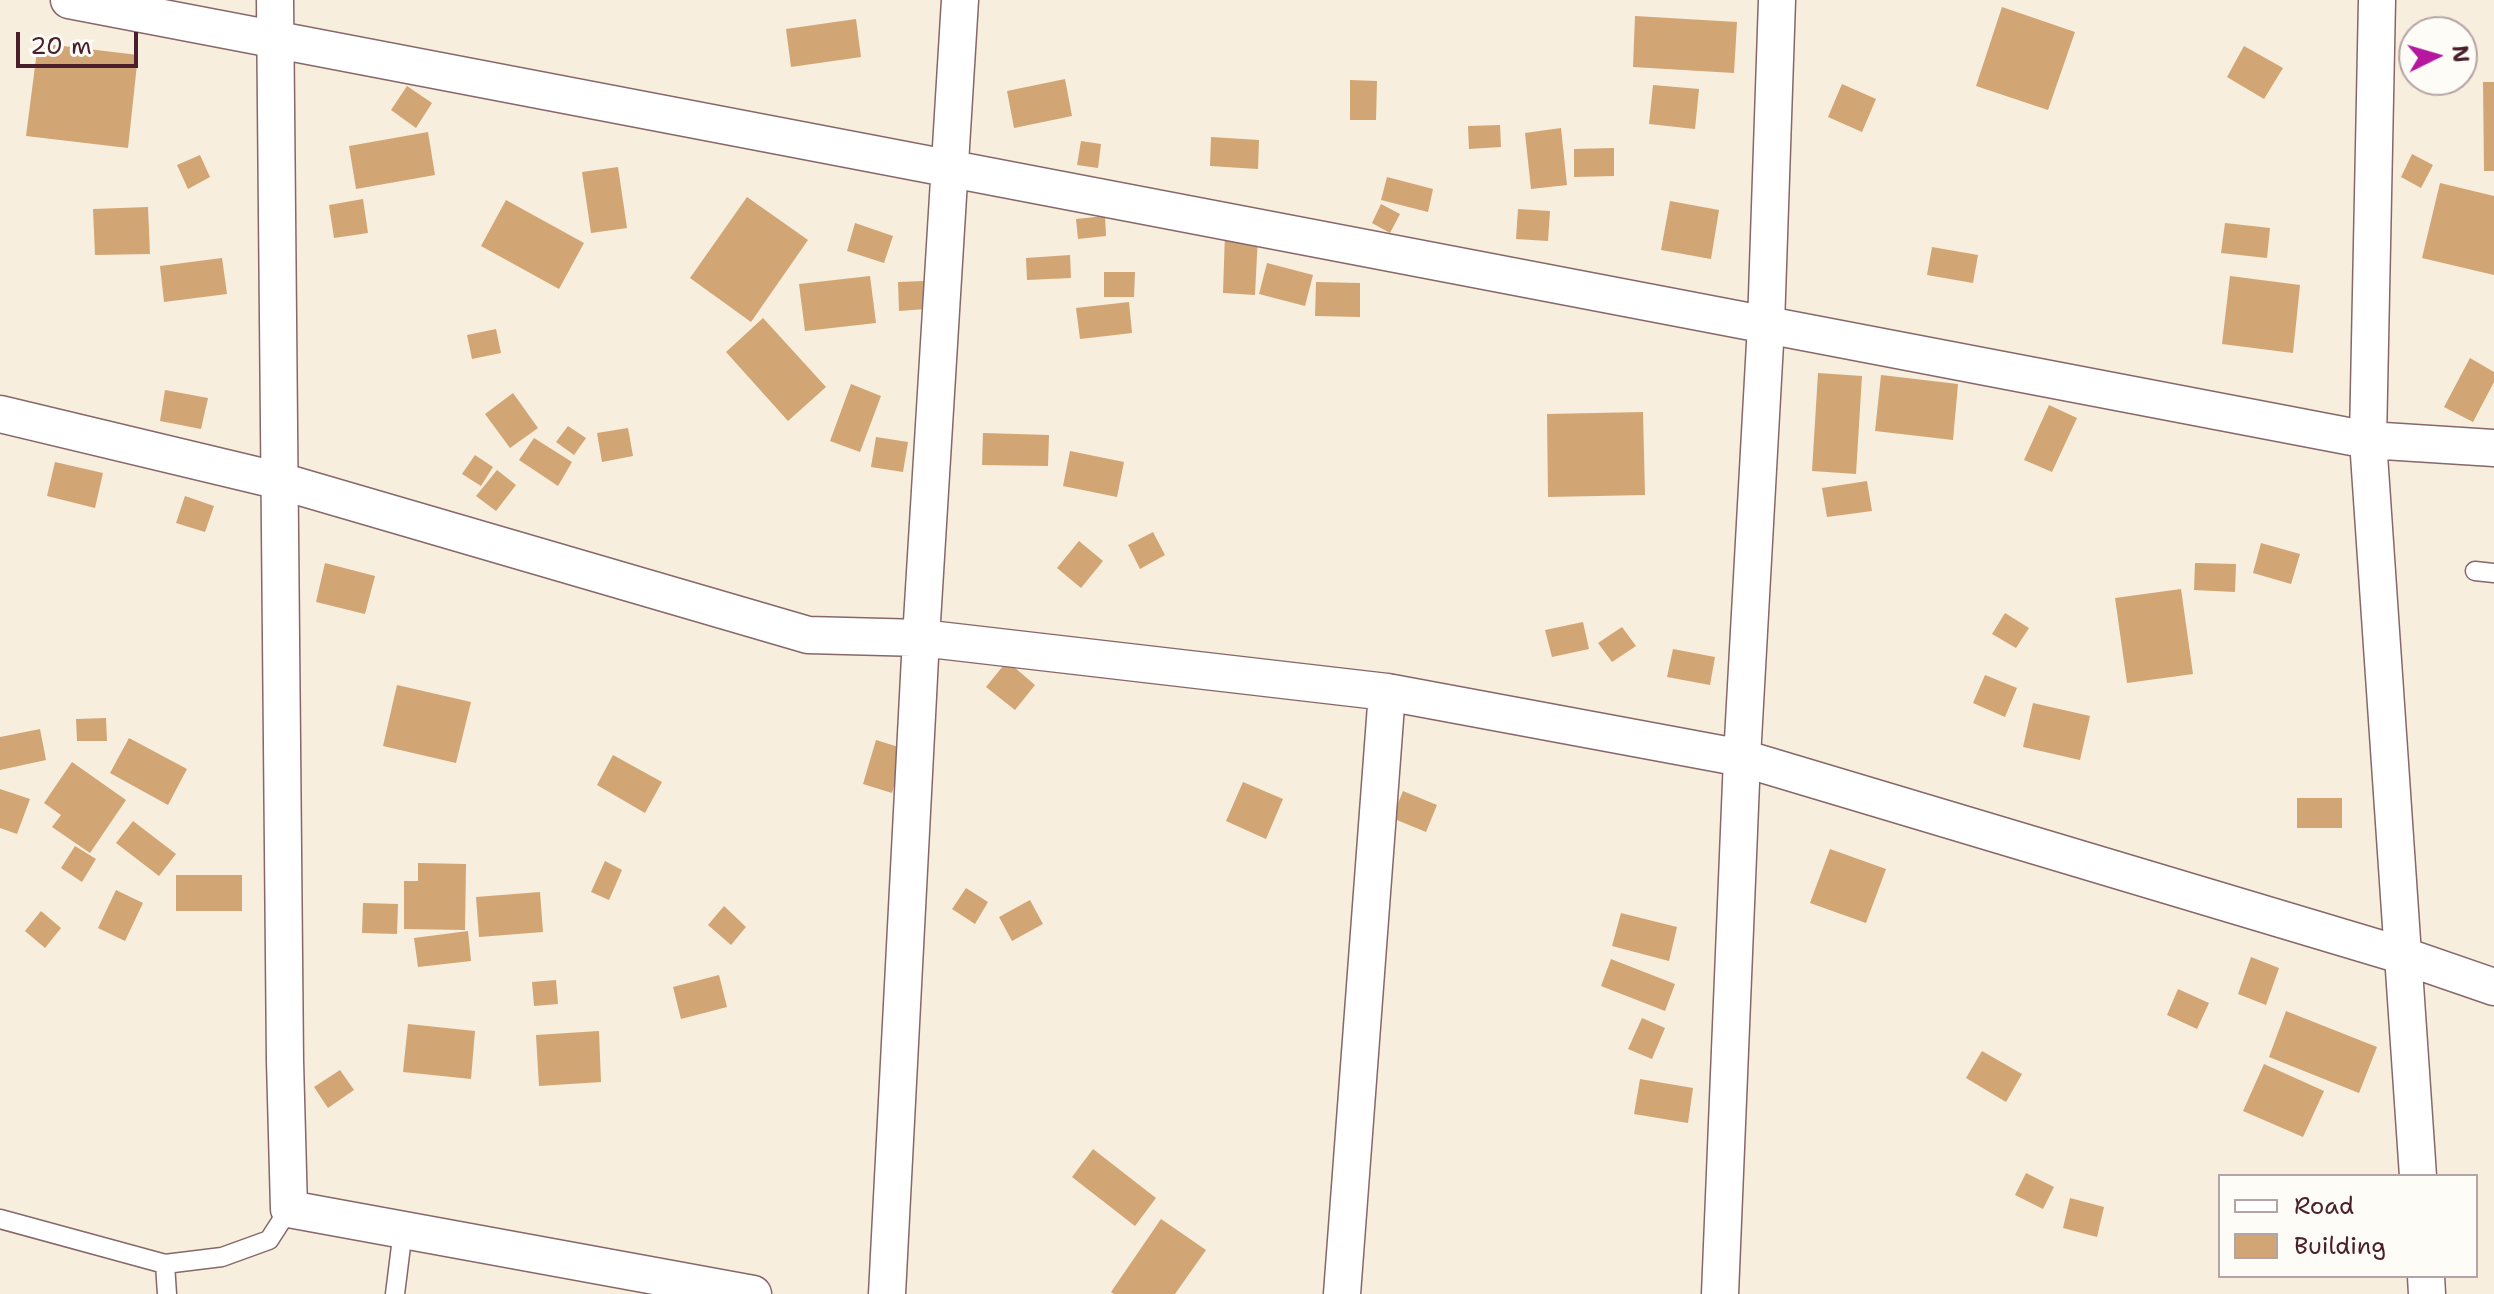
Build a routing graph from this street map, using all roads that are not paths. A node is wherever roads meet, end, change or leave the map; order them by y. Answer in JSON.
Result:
{"nodes":[{"id":1,"x":69,"y":0,"type":"edge"},
{"id":2,"x":275,"y":0,"type":"edge"},
{"id":3,"x":960,"y":0,"type":"edge"},
{"id":4,"x":1777,"y":0,"type":"edge"},
{"id":5,"x":2377,"y":0,"type":"edge"},
{"id":6,"x":275,"y":39,"type":"junction"},
{"id":7,"x":950,"y":169,"type":"junction"},
{"id":8,"x":1766,"y":325,"type":"junction"},
{"id":9,"x":0,"y":414,"type":"edge"},
{"id":10,"x":2368,"y":440,"type":"junction"},
{"id":11,"x":2494,"y":448,"type":"edge"},
{"id":12,"x":280,"y":481,"type":"junction"},
{"id":13,"x":2475,"y":571,"type":"dead end"},
{"id":14,"x":2494,"y":573,"type":"edge"},
{"id":15,"x":921,"y":638,"type":"junction"},
{"id":16,"x":1387,"y":692,"type":"junction"},
{"id":17,"x":1742,"y":758,"type":"junction"},
{"id":18,"x":2401,"y":955,"type":"junction"},
{"id":19,"x":2494,"y":987,"type":"edge"},
{"id":20,"x":2418,"y":1174,"type":"edge"},
{"id":21,"x":289,"y":1209,"type":"junction"},
{"id":22,"x":0,"y":1219,"type":"edge"},
{"id":23,"x":403,"y":1230,"type":"junction"},
{"id":24,"x":165,"y":1264,"type":"junction"},
{"id":25,"x":167,"y":1294,"type":"edge"},
{"id":26,"x":395,"y":1294,"type":"edge"},
{"id":27,"x":753,"y":1294,"type":"edge"},
{"id":28,"x":887,"y":1294,"type":"edge"},
{"id":29,"x":1342,"y":1294,"type":"edge"},
{"id":30,"x":1720,"y":1294,"type":"edge"}],
"edges":[{"from":1,"to":6,"type":"street"},
{"from":2,"to":6,"type":"street"},
{"from":3,"to":7,"type":"street"},
{"from":4,"to":8,"type":"street"},
{"from":5,"to":10,"type":"street"},
{"from":6,"to":7,"type":"street"},
{"from":6,"to":12,"type":"street"},
{"from":7,"to":8,"type":"street"},
{"from":7,"to":15,"type":"street"},
{"from":8,"to":10,"type":"street"},
{"from":8,"to":17,"type":"street"},
{"from":9,"to":12,"type":"street"},
{"from":10,"to":11,"type":"street"},
{"from":10,"to":18,"type":"street"},
{"from":12,"to":15,"type":"street"},
{"from":12,"to":21,"type":"street"},
{"from":13,"to":14,"type":"lane"},
{"from":15,"to":16,"type":"street"},
{"from":15,"to":28,"type":"street"},
{"from":16,"to":17,"type":"street"},
{"from":16,"to":29,"type":"street"},
{"from":17,"to":18,"type":"street"},
{"from":17,"to":30,"type":"street"},
{"from":18,"to":19,"type":"street"},
{"from":18,"to":20,"type":"street"},
{"from":21,"to":23,"type":"street"},
{"from":21,"to":24,"type":"lane"},
{"from":22,"to":24,"type":"lane"},
{"from":23,"to":26,"type":"lane"},
{"from":23,"to":27,"type":"street"},
{"from":24,"to":25,"type":"lane"}]}
